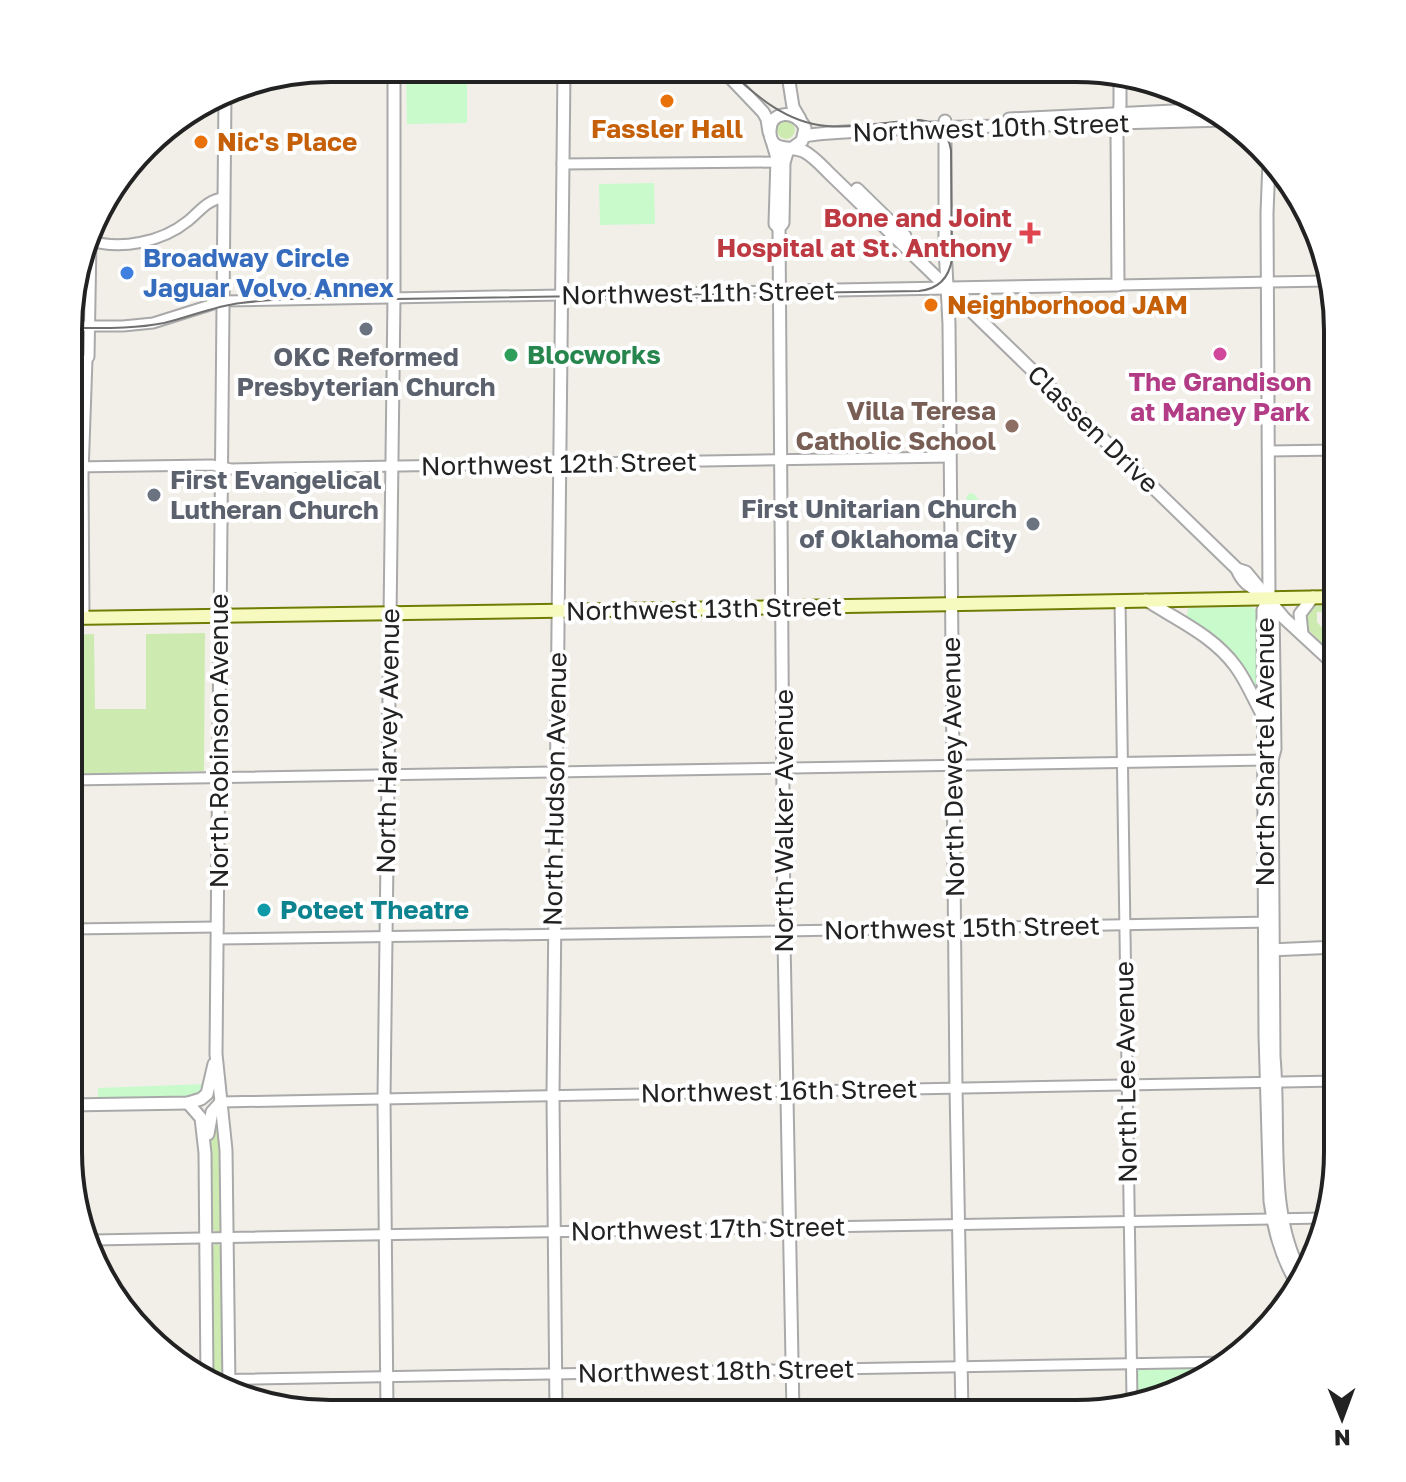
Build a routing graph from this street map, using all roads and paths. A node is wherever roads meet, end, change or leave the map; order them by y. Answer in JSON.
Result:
{"nodes":[{"id":1,"x":394,"y":82,"type":"edge"},
{"id":2,"x":564,"y":82,"type":"edge"},
{"id":3,"x":734,"y":82,"type":"edge"},
{"id":4,"x":738,"y":82,"type":"edge"},
{"id":5,"x":787,"y":82,"type":"edge"},
{"id":6,"x":789,"y":82,"type":"edge"},
{"id":7,"x":1120,"y":86,"type":"edge"},
{"id":8,"x":225,"y":106,"type":"edge"},
{"id":9,"x":1192,"y":111,"type":"edge"},
{"id":10,"x":784,"y":114,"type":"junction"},
{"id":11,"x":1119,"y":118,"type":"junction"},
{"id":12,"x":801,"y":120,"type":"junction"},
{"id":13,"x":1207,"y":120,"type":"edge"},
{"id":14,"x":945,"y":124,"type":"junction"},
{"id":15,"x":771,"y":137,"type":"junction"},
{"id":16,"x":804,"y":137,"type":"junction"},
{"id":17,"x":790,"y":149,"type":"junction"},
{"id":18,"x":777,"y":162,"type":"junction"},
{"id":19,"x":562,"y":164,"type":"junction"},
{"id":20,"x":1265,"y":170,"type":"edge"},
{"id":21,"x":1268,"y":175,"type":"edge"},
{"id":22,"x":224,"y":198,"type":"junction"},
{"id":23,"x":1267,"y":213,"type":"junction"},
{"id":24,"x":779,"y":228,"type":"junction"},
{"id":25,"x":98,"y":242,"type":"edge"},
{"id":26,"x":89,"y":274,"type":"edge"},
{"id":27,"x":1319,"y":281,"type":"edge"},
{"id":28,"x":1268,"y":282,"type":"junction"},
{"id":29,"x":1118,"y":285,"type":"junction"},
{"id":30,"x":947,"y":289,"type":"junction"},
{"id":31,"x":781,"y":291,"type":"junction"},
{"id":32,"x":560,"y":295,"type":"junction"},
{"id":33,"x":394,"y":297,"type":"junction"},
{"id":34,"x":223,"y":301,"type":"junction"},
{"id":35,"x":82,"y":326,"type":"edge"},
{"id":36,"x":89,"y":326,"type":"junction"},
{"id":37,"x":1323,"y":450,"type":"edge"},
{"id":38,"x":1269,"y":451,"type":"junction"},
{"id":39,"x":950,"y":457,"type":"junction"},
{"id":40,"x":782,"y":460,"type":"junction"},
{"id":41,"x":558,"y":464,"type":"junction"},
{"id":42,"x":84,"y":467,"type":"junction"},
{"id":43,"x":221,"y":467,"type":"junction"},
{"id":44,"x":392,"y":467,"type":"junction"},
{"id":45,"x":82,"y":512,"type":"edge"},
{"id":46,"x":1269,"y":560,"type":"junction"},
{"id":47,"x":1237,"y":569,"type":"junction"},
{"id":48,"x":1313,"y":597,"type":"junction"},
{"id":49,"x":1323,"y":597,"type":"edge"},
{"id":50,"x":1226,"y":599,"type":"junction"},
{"id":51,"x":1146,"y":600,"type":"junction"},
{"id":52,"x":1120,"y":601,"type":"junction"},
{"id":53,"x":1271,"y":601,"type":"junction"},
{"id":54,"x":952,"y":604,"type":"junction"},
{"id":55,"x":783,"y":608,"type":"junction"},
{"id":56,"x":557,"y":611,"type":"junction"},
{"id":57,"x":389,"y":614,"type":"junction"},
{"id":58,"x":219,"y":616,"type":"junction"},
{"id":59,"x":82,"y":618,"type":"edge"},
{"id":60,"x":1300,"y":632,"type":"junction"},
{"id":61,"x":1273,"y":643,"type":"junction"},
{"id":62,"x":1323,"y":654,"type":"edge"},
{"id":63,"x":1263,"y":717,"type":"junction"},
{"id":64,"x":1274,"y":729,"type":"junction"},
{"id":65,"x":1268,"y":760,"type":"junction"},
{"id":66,"x":1121,"y":763,"type":"junction"},
{"id":67,"x":953,"y":765,"type":"junction"},
{"id":68,"x":783,"y":768,"type":"junction"},
{"id":69,"x":555,"y":772,"type":"junction"},
{"id":70,"x":387,"y":775,"type":"junction"},
{"id":71,"x":219,"y":778,"type":"junction"},
{"id":72,"x":83,"y":780,"type":"edge"},
{"id":73,"x":1269,"y":922,"type":"junction"},
{"id":74,"x":1124,"y":924,"type":"junction"},
{"id":75,"x":955,"y":927,"type":"junction"},
{"id":76,"x":83,"y":929,"type":"edge"},
{"id":77,"x":784,"y":931,"type":"junction"},
{"id":78,"x":218,"y":933,"type":"junction"},
{"id":79,"x":554,"y":935,"type":"junction"},
{"id":80,"x":385,"y":937,"type":"junction"},
{"id":81,"x":1323,"y":949,"type":"edge"},
{"id":82,"x":1269,"y":950,"type":"junction"},
{"id":83,"x":216,"y":1054,"type":"junction"},
{"id":84,"x":1323,"y":1081,"type":"edge"},
{"id":85,"x":1272,"y":1082,"type":"junction"},
{"id":86,"x":1126,"y":1084,"type":"junction"},
{"id":87,"x":956,"y":1087,"type":"junction"},
{"id":88,"x":787,"y":1091,"type":"junction"},
{"id":89,"x":553,"y":1095,"type":"junction"},
{"id":90,"x":384,"y":1099,"type":"junction"},
{"id":91,"x":221,"y":1102,"type":"junction"},
{"id":92,"x":188,"y":1103,"type":"junction"},
{"id":93,"x":83,"y":1105,"type":"edge"},
{"id":94,"x":205,"y":1153,"type":"junction"},
{"id":95,"x":1314,"y":1218,"type":"edge"},
{"id":96,"x":1277,"y":1219,"type":"junction"},
{"id":97,"x":1129,"y":1222,"type":"junction"},
{"id":98,"x":958,"y":1225,"type":"junction"},
{"id":99,"x":789,"y":1228,"type":"junction"},
{"id":100,"x":554,"y":1232,"type":"junction"},
{"id":101,"x":385,"y":1235,"type":"junction"},
{"id":102,"x":206,"y":1238,"type":"junction"},
{"id":103,"x":228,"y":1238,"type":"junction"},
{"id":104,"x":99,"y":1240,"type":"edge"},
{"id":105,"x":1296,"y":1265,"type":"edge"},
{"id":106,"x":1292,"y":1274,"type":"edge"},
{"id":107,"x":1206,"y":1362,"type":"edge"},
{"id":108,"x":1131,"y":1363,"type":"junction"},
{"id":109,"x":961,"y":1366,"type":"junction"},
{"id":110,"x":206,"y":1367,"type":"edge"},
{"id":111,"x":792,"y":1370,"type":"junction"},
{"id":112,"x":556,"y":1373,"type":"junction"},
{"id":113,"x":387,"y":1376,"type":"junction"},
{"id":114,"x":229,"y":1378,"type":"edge"},
{"id":115,"x":241,"y":1383,"type":"edge"},
{"id":116,"x":1132,"y":1393,"type":"edge"},
{"id":117,"x":387,"y":1399,"type":"edge"},
{"id":118,"x":556,"y":1399,"type":"edge"},
{"id":119,"x":793,"y":1399,"type":"edge"},
{"id":120,"x":962,"y":1399,"type":"edge"}],
"edges":[{"from":1,"to":33,"type":"street","name":"North Harvey Avenue"},
{"from":2,"to":19,"type":"street","name":"North Hudson Avenue"},
{"from":3,"to":15,"type":"street"},
{"from":4,"to":10,"type":"street"},
{"from":5,"to":10,"type":"street"},
{"from":6,"to":12,"type":"street"},
{"from":7,"to":11,"type":"street"},
{"from":8,"to":22,"type":"street","name":"North Robinson Avenue"},
{"from":9,"to":11,"type":"street","name":"Northwest 10th Street"},
{"from":10,"to":12,"type":"street"},
{"from":10,"to":15,"type":"street"},
{"from":11,"to":13,"type":"street","name":"Northwest 10th Street"},
{"from":11,"to":14,"type":"street","name":"Northwest 10th Street"},
{"from":11,"to":29,"type":"street"},
{"from":12,"to":14,"type":"street","name":"Northwest 10th Street"},
{"from":12,"to":16,"type":"street"},
{"from":14,"to":16,"type":"street","name":"Northwest 10th Street"},
{"from":14,"to":30,"type":"street","name":"North Dewey Avenue"},
{"from":15,"to":17,"type":"street"},
{"from":15,"to":18,"type":"street","name":"North Walker Avenue"},
{"from":16,"to":17,"type":"street"},
{"from":16,"to":30,"type":"street","name":"Classen Drive"},
{"from":17,"to":24,"type":"street","name":"North Walker Avenue"},
{"from":17,"to":30,"type":"street","name":"Classen Drive"},
{"from":18,"to":19,"type":"street"},
{"from":18,"to":24,"type":"street","name":"North Walker Avenue"},
{"from":19,"to":32,"type":"street","name":"North Hudson Avenue"},
{"from":20,"to":23,"type":"street","name":"North Shartel Avenue"},
{"from":21,"to":23,"type":"street","name":"North Shartel Avenue"},
{"from":22,"to":25,"type":"street"},
{"from":22,"to":34,"type":"street","name":"North Robinson Avenue"},
{"from":23,"to":28,"type":"street","name":"North Shartel Avenue"},
{"from":24,"to":31,"type":"street","name":"North Walker Avenue"},
{"from":26,"to":36,"type":"street"},
{"from":27,"to":28,"type":"street","name":"Northwest 11th Street"},
{"from":28,"to":29,"type":"street","name":"Northwest 11th Street"},
{"from":28,"to":38,"type":"street","name":"North Shartel Avenue"},
{"from":29,"to":30,"type":"street","name":"Northwest 11th Street"},
{"from":30,"to":31,"type":"street","name":"Northwest 11th Street"},
{"from":30,"to":39,"type":"street","name":"North Dewey Avenue"},
{"from":30,"to":47,"type":"street","name":"Classen Drive"},
{"from":31,"to":32,"type":"street","name":"Northwest 11th Street"},
{"from":31,"to":40,"type":"street","name":"North Walker Avenue"},
{"from":32,"to":33,"type":"street","name":"Northwest 11th Street"},
{"from":32,"to":41,"type":"street","name":"North Hudson Avenue"},
{"from":33,"to":34,"type":"street","name":"Northwest 11th Street"},
{"from":33,"to":44,"type":"street","name":"North Harvey Avenue"},
{"from":34,"to":36,"type":"street","name":"Northwest 11th Street"},
{"from":34,"to":43,"type":"street","name":"North Robinson Avenue"},
{"from":35,"to":36,"type":"street","name":"Northwest 11th Street"},
{"from":36,"to":42,"type":"street"},
{"from":37,"to":38,"type":"street"},
{"from":38,"to":46,"type":"street","name":"North Shartel Avenue"},
{"from":39,"to":40,"type":"street","name":"Northwest 12th Street"},
{"from":39,"to":54,"type":"street","name":"North Dewey Avenue"},
{"from":40,"to":41,"type":"street","name":"Northwest 12th Street"},
{"from":40,"to":55,"type":"street","name":"North Walker Avenue"},
{"from":41,"to":44,"type":"street","name":"Northwest 12th Street"},
{"from":41,"to":56,"type":"street","name":"North Hudson Avenue"},
{"from":42,"to":43,"type":"street","name":"Northwest 12th Street"},
{"from":42,"to":45,"type":"street"},
{"from":43,"to":44,"type":"street","name":"Northwest 12th Street"},
{"from":43,"to":58,"type":"street","name":"North Robinson Avenue"},
{"from":44,"to":57,"type":"street","name":"North Harvey Avenue"},
{"from":46,"to":47,"type":"street"},
{"from":46,"to":53,"type":"street","name":"North Shartel Avenue"},
{"from":47,"to":50,"type":"street"},
{"from":47,"to":53,"type":"street","name":"Classen Drive"},
{"from":48,"to":49,"type":"main road","name":"Northwest 13th Street"},
{"from":48,"to":53,"type":"main road","name":"Northwest 13th Street"},
{"from":48,"to":60,"type":"street"},
{"from":50,"to":51,"type":"main road","name":"Northwest 13th Street"},
{"from":50,"to":53,"type":"main road","name":"Northwest 13th Street"},
{"from":51,"to":52,"type":"main road","name":"Northwest 13th Street"},
{"from":51,"to":63,"type":"street"},
{"from":52,"to":54,"type":"main road","name":"Northwest 13th Street"},
{"from":52,"to":66,"type":"street","name":"North Lee Avenue"},
{"from":53,"to":60,"type":"street","name":"Classen Drive"},
{"from":53,"to":61,"type":"street","name":"North Shartel Avenue"},
{"from":53,"to":63,"type":"street","name":"North Shartel Avenue"},
{"from":54,"to":55,"type":"main road","name":"Northwest 13th Street"},
{"from":54,"to":67,"type":"street","name":"North Dewey Avenue"},
{"from":55,"to":56,"type":"main road","name":"Northwest 13th Street"},
{"from":55,"to":68,"type":"street","name":"North Walker Avenue"},
{"from":56,"to":57,"type":"main road","name":"Northwest 13th Street"},
{"from":56,"to":69,"type":"street","name":"North Hudson Avenue"},
{"from":57,"to":58,"type":"main road","name":"Northwest 13th Street"},
{"from":57,"to":70,"type":"street","name":"North Harvey Avenue"},
{"from":58,"to":59,"type":"main road","name":"Northwest 13th Street"},
{"from":58,"to":71,"type":"street","name":"North Robinson Avenue"},
{"from":60,"to":61,"type":"street"},
{"from":60,"to":62,"type":"street","name":"Classen Drive"},
{"from":61,"to":64,"type":"street","name":"North Shartel Avenue"},
{"from":63,"to":64,"type":"street"},
{"from":63,"to":65,"type":"street","name":"North Shartel Avenue"},
{"from":64,"to":65,"type":"street","name":"North Shartel Avenue"},
{"from":65,"to":66,"type":"street"},
{"from":65,"to":73,"type":"street","name":"North Shartel Avenue"},
{"from":66,"to":67,"type":"street"},
{"from":66,"to":74,"type":"street","name":"North Lee Avenue"},
{"from":67,"to":68,"type":"street"},
{"from":67,"to":75,"type":"street","name":"North Dewey Avenue"},
{"from":68,"to":69,"type":"street"},
{"from":68,"to":77,"type":"street","name":"North Walker Avenue"},
{"from":69,"to":70,"type":"street"},
{"from":69,"to":79,"type":"street","name":"North Hudson Avenue"},
{"from":70,"to":71,"type":"street"},
{"from":70,"to":80,"type":"street","name":"North Harvey Avenue"},
{"from":71,"to":72,"type":"street"},
{"from":71,"to":78,"type":"street","name":"North Robinson Avenue"},
{"from":73,"to":74,"type":"street","name":"Northwest 15th Street"},
{"from":73,"to":82,"type":"street","name":"North Shartel Avenue"},
{"from":74,"to":75,"type":"street","name":"Northwest 15th Street"},
{"from":74,"to":86,"type":"street","name":"North Lee Avenue"},
{"from":75,"to":77,"type":"street","name":"Northwest 15th Street"},
{"from":75,"to":87,"type":"street","name":"North Dewey Avenue"},
{"from":76,"to":78,"type":"street","name":"Northwest 15th Street"},
{"from":77,"to":79,"type":"street","name":"Northwest 15th Street"},
{"from":77,"to":88,"type":"street","name":"North Walker Avenue"},
{"from":78,"to":80,"type":"street","name":"Northwest 15th Street"},
{"from":78,"to":83,"type":"street","name":"North Robinson Avenue"},
{"from":79,"to":80,"type":"street","name":"Northwest 15th Street"},
{"from":79,"to":89,"type":"street","name":"North Hudson Avenue"},
{"from":80,"to":90,"type":"street","name":"North Harvey Avenue"},
{"from":81,"to":82,"type":"street"},
{"from":82,"to":85,"type":"street","name":"North Shartel Avenue"},
{"from":83,"to":91,"type":"street","name":"North Robinson Avenue"},
{"from":83,"to":92,"type":"street"},
{"from":84,"to":85,"type":"street","name":"Northwest 16th Street"},
{"from":85,"to":86,"type":"street","name":"Northwest 16th Street"},
{"from":85,"to":96,"type":"street","name":"North Shartel Avenue"},
{"from":86,"to":87,"type":"street","name":"Northwest 16th Street"},
{"from":86,"to":97,"type":"street","name":"North Lee Avenue"},
{"from":87,"to":88,"type":"street","name":"Northwest 16th Street"},
{"from":87,"to":98,"type":"street","name":"North Dewey Avenue"},
{"from":88,"to":89,"type":"street","name":"Northwest 16th Street"},
{"from":88,"to":99,"type":"street","name":"North Walker Avenue"},
{"from":89,"to":90,"type":"street","name":"Northwest 16th Street"},
{"from":89,"to":100,"type":"street","name":"North Hudson Avenue"},
{"from":90,"to":91,"type":"street","name":"Northwest 16th Street"},
{"from":90,"to":101,"type":"street","name":"North Harvey Avenue"},
{"from":91,"to":94,"type":"street"},
{"from":91,"to":103,"type":"street","name":"North Robinson Avenue"},
{"from":92,"to":93,"type":"street"},
{"from":92,"to":94,"type":"street"},
{"from":94,"to":102,"type":"street"},
{"from":95,"to":96,"type":"street","name":"Northwest 17th Street"},
{"from":96,"to":97,"type":"street","name":"Northwest 17th Street"},
{"from":96,"to":105,"type":"street","name":"North Shartel Avenue"},
{"from":96,"to":106,"type":"street","name":"North Shartel Avenue"},
{"from":97,"to":98,"type":"street","name":"Northwest 17th Street"},
{"from":97,"to":108,"type":"street","name":"North Lee Avenue"},
{"from":98,"to":99,"type":"street","name":"Northwest 17th Street"},
{"from":98,"to":109,"type":"street","name":"North Dewey Avenue"},
{"from":99,"to":100,"type":"street","name":"Northwest 17th Street"},
{"from":99,"to":111,"type":"street","name":"North Walker Avenue"},
{"from":100,"to":101,"type":"street","name":"Northwest 17th Street"},
{"from":100,"to":112,"type":"street","name":"North Hudson Avenue"},
{"from":101,"to":103,"type":"street","name":"Northwest 17th Street"},
{"from":101,"to":113,"type":"street","name":"North Harvey Avenue"},
{"from":102,"to":103,"type":"street","name":"Northwest 17th Street"},
{"from":102,"to":104,"type":"street","name":"Northwest 17th Street"},
{"from":102,"to":110,"type":"street"},
{"from":103,"to":114,"type":"street","name":"North Robinson Avenue"},
{"from":107,"to":108,"type":"street","name":"Northwest 18th Street"},
{"from":108,"to":109,"type":"street","name":"Northwest 18th Street"},
{"from":108,"to":116,"type":"street","name":"North Lee Avenue"},
{"from":109,"to":111,"type":"street","name":"Northwest 18th Street"},
{"from":109,"to":120,"type":"street","name":"North Dewey Avenue"},
{"from":111,"to":112,"type":"street","name":"Northwest 18th Street"},
{"from":111,"to":119,"type":"street","name":"North Walker Avenue"},
{"from":112,"to":113,"type":"street","name":"Northwest 18th Street"},
{"from":112,"to":118,"type":"street","name":"North Hudson Avenue"},
{"from":113,"to":115,"type":"street","name":"Northwest 18th Street"},
{"from":113,"to":117,"type":"street","name":"North Harvey Avenue"}]}
